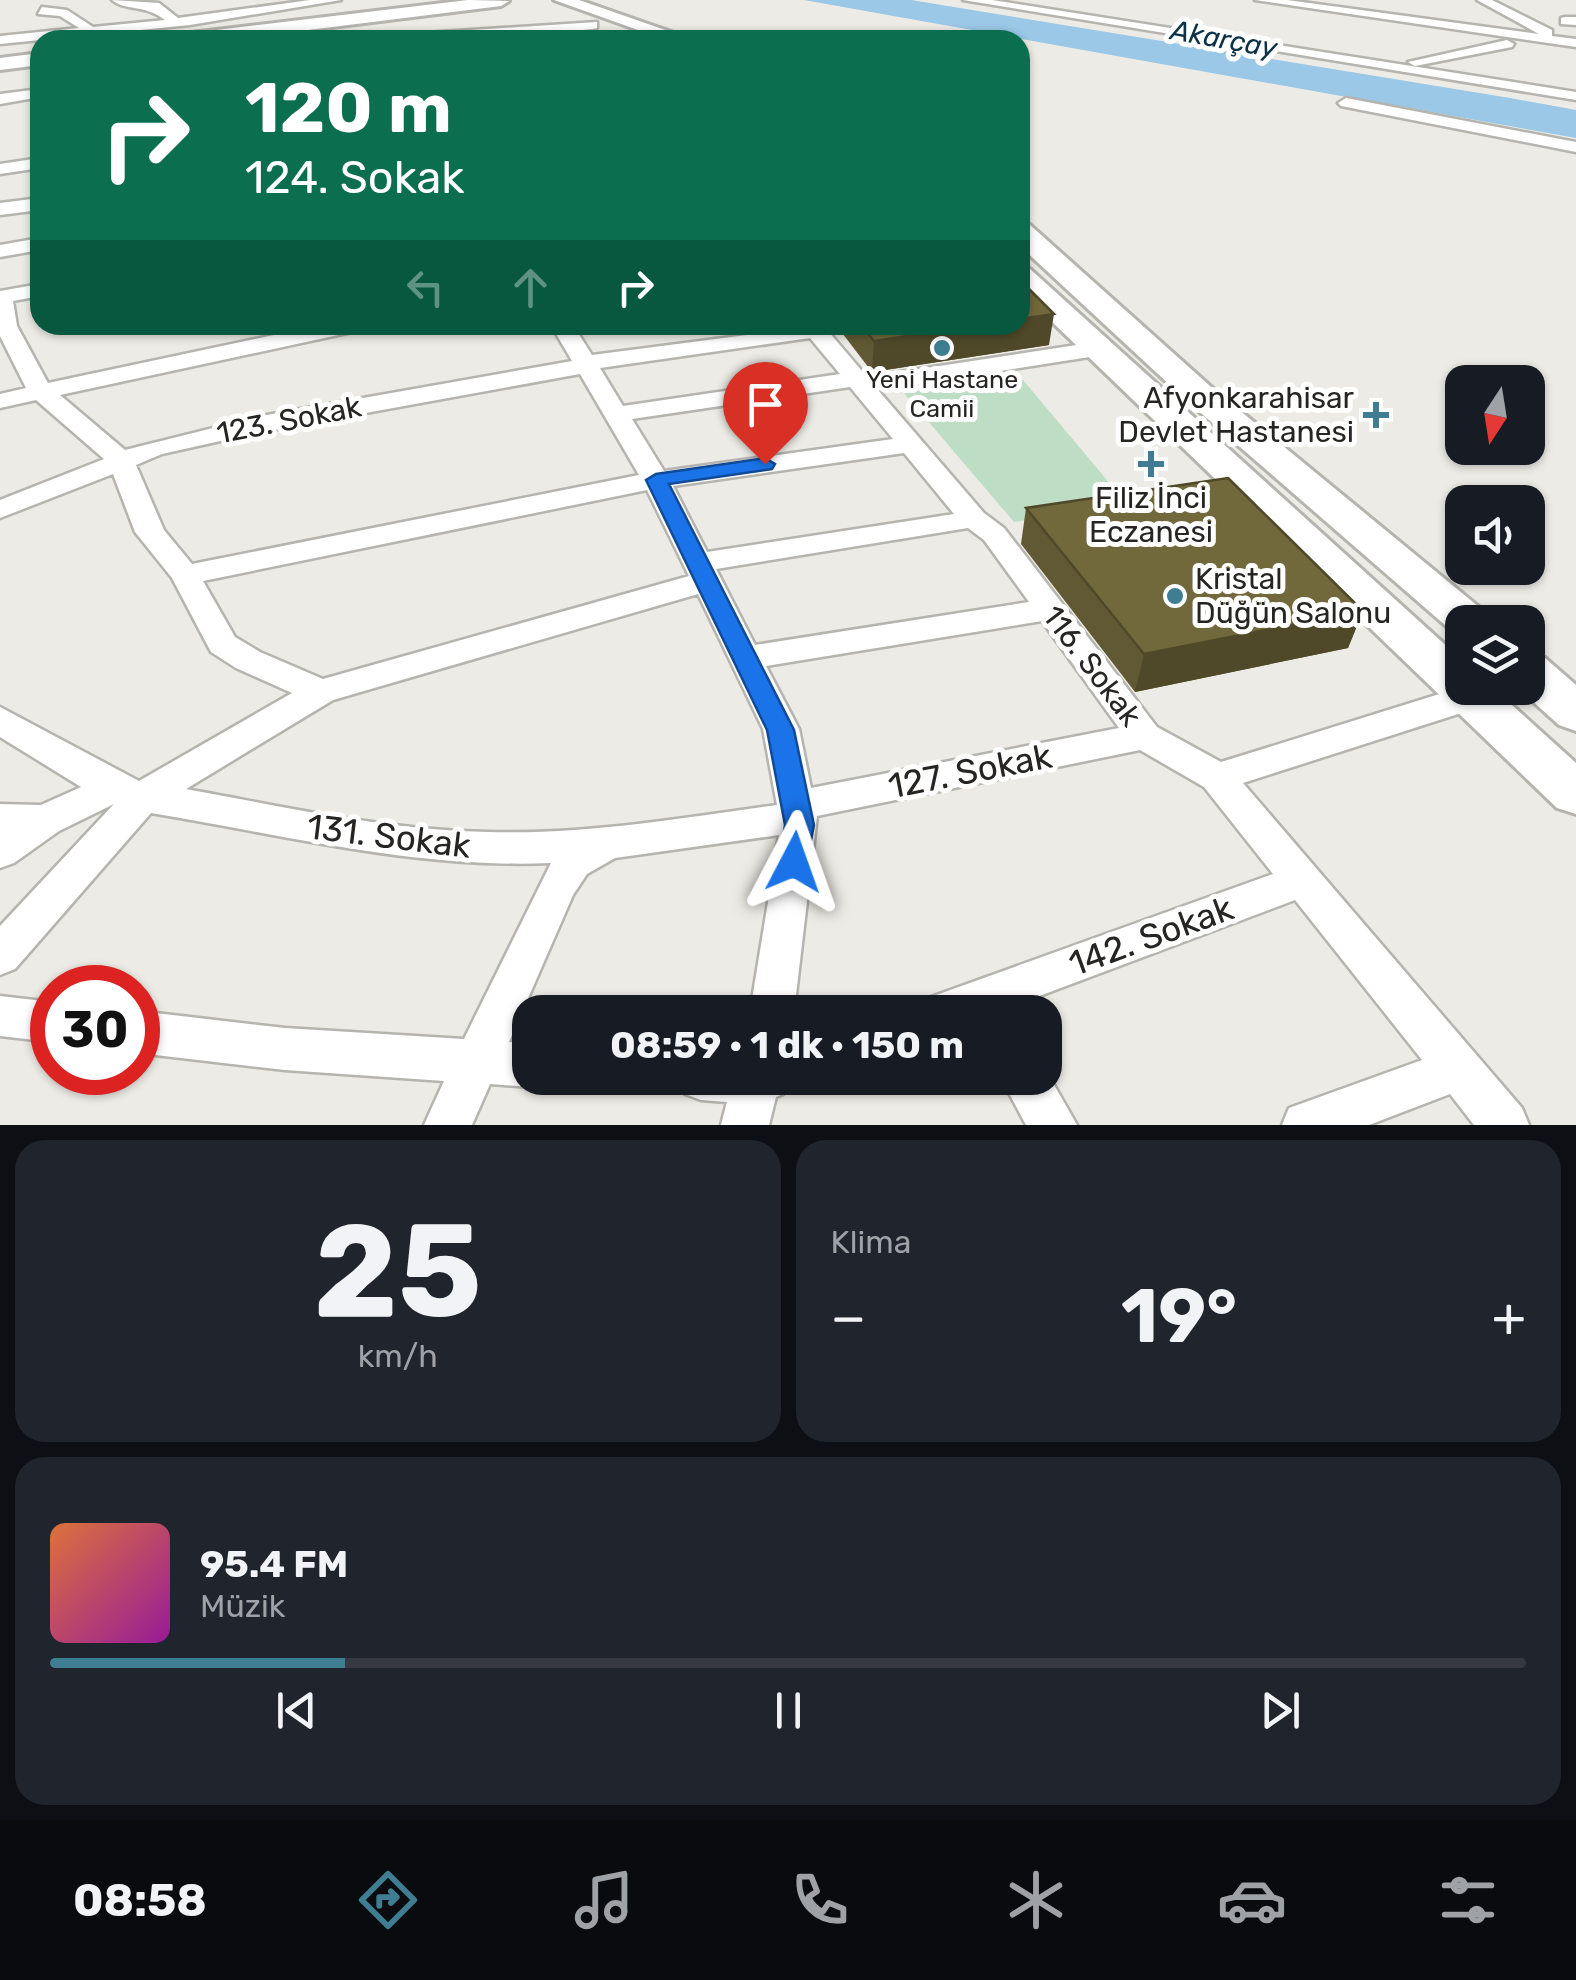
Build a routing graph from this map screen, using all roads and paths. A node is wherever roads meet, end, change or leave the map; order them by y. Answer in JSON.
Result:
{"nodes":[{"id":1,"x":116,"y":0,"type":"edge"},
{"id":2,"x":216,"y":0,"type":"edge"},
{"id":3,"x":335,"y":0,"type":"edge"},
{"id":4,"x":968,"y":0,"type":"edge"},
{"id":5,"x":1260,"y":0,"type":"edge"},
{"id":6,"x":1356,"y":0,"type":"edge"},
{"id":7,"x":1483,"y":0,"type":"edge"},
{"id":8,"x":532,"y":4,"type":"edge"},
{"id":9,"x":38,"y":5,"type":"edge"},
{"id":10,"x":241,"y":14,"type":"junction"},
{"id":11,"x":1550,"y":14,"type":"dead end"},
{"id":12,"x":174,"y":22,"type":"junction"},
{"id":13,"x":1528,"y":22,"type":"junction"},
{"id":14,"x":1572,"y":22,"type":"edge"},
{"id":15,"x":151,"y":23,"type":"junction"},
{"id":16,"x":366,"y":23,"type":"junction"},
{"id":17,"x":1477,"y":29,"type":"junction"},
{"id":18,"x":60,"y":30,"type":"edge"},
{"id":19,"x":89,"y":30,"type":"edge"},
{"id":20,"x":118,"y":30,"type":"edge"},
{"id":21,"x":262,"y":30,"type":"joint"},
{"id":22,"x":312,"y":30,"type":"edge"},
{"id":23,"x":374,"y":30,"type":"edge"},
{"id":24,"x":550,"y":30,"type":"edge"},
{"id":25,"x":583,"y":30,"type":"edge"},
{"id":26,"x":588,"y":30,"type":"edge"},
{"id":27,"x":642,"y":30,"type":"edge"},
{"id":28,"x":30,"y":38,"type":"edge"},
{"id":29,"x":1535,"y":38,"type":"junction"},
{"id":30,"x":0,"y":40,"type":"edge"},
{"id":31,"x":1570,"y":42,"type":"edge"},
{"id":32,"x":30,"y":66,"type":"edge"},
{"id":33,"x":1392,"y":67,"type":"junction"},
{"id":34,"x":0,"y":68,"type":"edge"},
{"id":35,"x":30,"y":94,"type":"edge"},
{"id":36,"x":1576,"y":94,"type":"edge"},
{"id":37,"x":0,"y":98,"type":"edge"},
{"id":38,"x":1346,"y":103,"type":"dead end"},
{"id":39,"x":1576,"y":147,"type":"edge"},
{"id":40,"x":30,"y":164,"type":"edge"},
{"id":41,"x":0,"y":169,"type":"edge"},
{"id":42,"x":30,"y":205,"type":"edge"},
{"id":43,"x":0,"y":209,"type":"edge"},
{"id":44,"x":1030,"y":240,"type":"edge"},
{"id":45,"x":30,"y":246,"type":"edge"},
{"id":46,"x":0,"y":250,"type":"edge"},
{"id":47,"x":1030,"y":285,"type":"edge"},
{"id":48,"x":30,"y":292,"type":"edge"},
{"id":49,"x":1,"y":297,"type":"edge"},
{"id":50,"x":304,"y":335,"type":"edge"},
{"id":51,"x":568,"y":335,"type":"edge"},
{"id":52,"x":765,"y":335,"type":"edge"},
{"id":53,"x":820,"y":335,"type":"edge"},
{"id":54,"x":1096,"y":349,"type":"junction"},
{"id":55,"x":587,"y":365,"type":"junction"},
{"id":56,"x":859,"y":382,"type":"junction"},
{"id":57,"x":39,"y":390,"type":"junction"},
{"id":58,"x":0,"y":401,"type":"edge"},
{"id":59,"x":617,"y":414,"type":"junction"},
{"id":60,"x":910,"y":444,"type":"junction"},
{"id":61,"x":120,"y":460,"type":"junction"},
{"id":62,"x":656,"y":480,"type":"junction"},
{"id":63,"x":0,"y":510,"type":"edge"},
{"id":64,"x":984,"y":527,"type":"junction"},
{"id":65,"x":1031,"y":529,"type":"edge"},
{"id":66,"x":702,"y":572,"type":"junction"},
{"id":67,"x":184,"y":575,"type":"junction"},
{"id":68,"x":1449,"y":605,"type":"edge"},
{"id":69,"x":1052,"y":610,"type":"junction"},
{"id":70,"x":746,"y":658,"type":"junction"},
{"id":71,"x":1445,"y":675,"type":"edge"},
{"id":72,"x":1545,"y":685,"type":"edge"},
{"id":73,"x":321,"y":692,"type":"junction"},
{"id":74,"x":1446,"y":705,"type":"edge"},
{"id":75,"x":1480,"y":705,"type":"edge"},
{"id":76,"x":1576,"y":712,"type":"edge"},
{"id":77,"x":0,"y":720,"type":"edge"},
{"id":78,"x":1144,"y":736,"type":"junction"},
{"id":79,"x":1217,"y":777,"type":"junction"},
{"id":80,"x":128,"y":792,"type":"junction"},
{"id":81,"x":1576,"y":794,"type":"edge"},
{"id":82,"x":797,"y":811,"type":"junction"},
{"id":83,"x":0,"y":819,"type":"edge"},
{"id":84,"x":45,"y":820,"type":"junction"},
{"id":85,"x":606,"y":844,"type":"junction"},
{"id":86,"x":0,"y":852,"type":"edge"},
{"id":87,"x":1303,"y":880,"type":"junction"},
{"id":88,"x":0,"y":956,"type":"edge"},
{"id":89,"x":774,"y":995,"type":"edge"},
{"id":90,"x":1004,"y":995,"type":"edge"},
{"id":91,"x":0,"y":1016,"type":"edge"},
{"id":92,"x":30,"y":1019,"type":"edge"},
{"id":93,"x":160,"y":1035,"type":"edge"},
{"id":94,"x":478,"y":1061,"type":"junction"},
{"id":95,"x":512,"y":1064,"type":"edge"},
{"id":96,"x":1459,"y":1069,"type":"junction"},
{"id":97,"x":1034,"y":1095,"type":"edge"},
{"id":98,"x":456,"y":1123,"type":"edge"},
{"id":99,"x":1053,"y":1125,"type":"edge"},
{"id":100,"x":1306,"y":1125,"type":"edge"},
{"id":101,"x":1505,"y":1125,"type":"edge"}],
"edges":[{"from":1,"to":12,"type":"street"},
{"from":1,"to":15,"type":"street"},
{"from":2,"to":10,"type":"street"},
{"from":3,"to":10,"type":"street"},
{"from":4,"to":33,"type":"street"},
{"from":5,"to":17,"type":"street"},
{"from":6,"to":17,"type":"street"},
{"from":7,"to":13,"type":"street"},
{"from":8,"to":16,"type":"main road"},
{"from":8,"to":21,"type":"main road"},
{"from":8,"to":26,"type":"main road"},
{"from":8,"to":27,"type":"main road"},
{"from":9,"to":18,"type":"street"},
{"from":9,"to":19,"type":"street"},
{"from":10,"to":12,"type":"street"},
{"from":10,"to":21,"type":"street"},
{"from":11,"to":14,"type":"street"},
{"from":12,"to":15,"type":"street"},
{"from":13,"to":17,"type":"street"},
{"from":13,"to":31,"type":"street"},
{"from":15,"to":20,"type":"street"},
{"from":16,"to":22,"type":"main road"},
{"from":16,"to":23,"type":"street"},
{"from":17,"to":29,"type":"street"},
{"from":24,"to":25,"type":"street"},
{"from":28,"to":30,"type":"street"},
{"from":29,"to":31,"type":"street"},
{"from":29,"to":33,"type":"street"},
{"from":32,"to":34,"type":"main road"},
{"from":33,"to":36,"type":"street"},
{"from":35,"to":37,"type":"street"},
{"from":38,"to":39,"type":"street"},
{"from":40,"to":41,"type":"street"},
{"from":42,"to":43,"type":"street"},
{"from":44,"to":68,"type":"main road"},
{"from":45,"to":46,"type":"street"},
{"from":47,"to":54,"type":"main road"},
{"from":48,"to":49,"type":"street"},
{"from":49,"to":57,"type":"street"},
{"from":50,"to":57,"type":"street"},
{"from":51,"to":55,"type":"street"},
{"from":52,"to":55,"type":"street","name":"123. Sokak"},
{"from":53,"to":56,"type":"street","name":"116. Sokak"},
{"from":54,"to":56,"type":"street"},
{"from":54,"to":71,"type":"main road"},
{"from":55,"to":59,"type":"street"},
{"from":55,"to":61,"type":"street","name":"123. Sokak"},
{"from":56,"to":59,"type":"street"},
{"from":56,"to":60,"type":"street","name":"116. Sokak"},
{"from":57,"to":58,"type":"street"},
{"from":57,"to":61,"type":"street"},
{"from":59,"to":62,"type":"street"},
{"from":60,"to":62,"type":"street"},
{"from":60,"to":64,"type":"street","name":"116. Sokak"},
{"from":61,"to":63,"type":"street","name":"123. Sokak"},
{"from":61,"to":67,"type":"street"},
{"from":62,"to":66,"type":"street"},
{"from":62,"to":67,"type":"street"},
{"from":64,"to":65,"type":"street"},
{"from":64,"to":66,"type":"street"},
{"from":64,"to":69,"type":"street","name":"116. Sokak"},
{"from":66,"to":70,"type":"street"},
{"from":66,"to":73,"type":"street"},
{"from":67,"to":73,"type":"street"},
{"from":69,"to":70,"type":"street"},
{"from":69,"to":78,"type":"street","name":"116. Sokak"},
{"from":70,"to":82,"type":"street"},
{"from":72,"to":76,"type":"main road"},
{"from":73,"to":80,"type":"street"},
{"from":74,"to":79,"type":"street"},
{"from":75,"to":81,"type":"main road"},
{"from":77,"to":80,"type":"street","name":"131. Sokak"},
{"from":78,"to":79,"type":"street","name":"116. Sokak"},
{"from":78,"to":82,"type":"street","name":"127. Sokak"},
{"from":79,"to":87,"type":"street","name":"116. Sokak"},
{"from":80,"to":84,"type":"street"},
{"from":80,"to":85,"type":"street","name":"131. Sokak"},
{"from":80,"to":88,"type":"street"},
{"from":82,"to":85,"type":"street","name":"131. Sokak"},
{"from":82,"to":89,"type":"street"},
{"from":83,"to":84,"type":"street"},
{"from":84,"to":86,"type":"street"},
{"from":85,"to":94,"type":"street"},
{"from":87,"to":90,"type":"street","name":"142. Sokak"},
{"from":87,"to":96,"type":"street","name":"116. Sokak"},
{"from":91,"to":92,"type":"street"},
{"from":93,"to":94,"type":"street"},
{"from":94,"to":95,"type":"street"},
{"from":94,"to":98,"type":"street"},
{"from":96,"to":100,"type":"street"},
{"from":96,"to":101,"type":"street","name":"116. Sokak"},
{"from":97,"to":99,"type":"street"}]}
